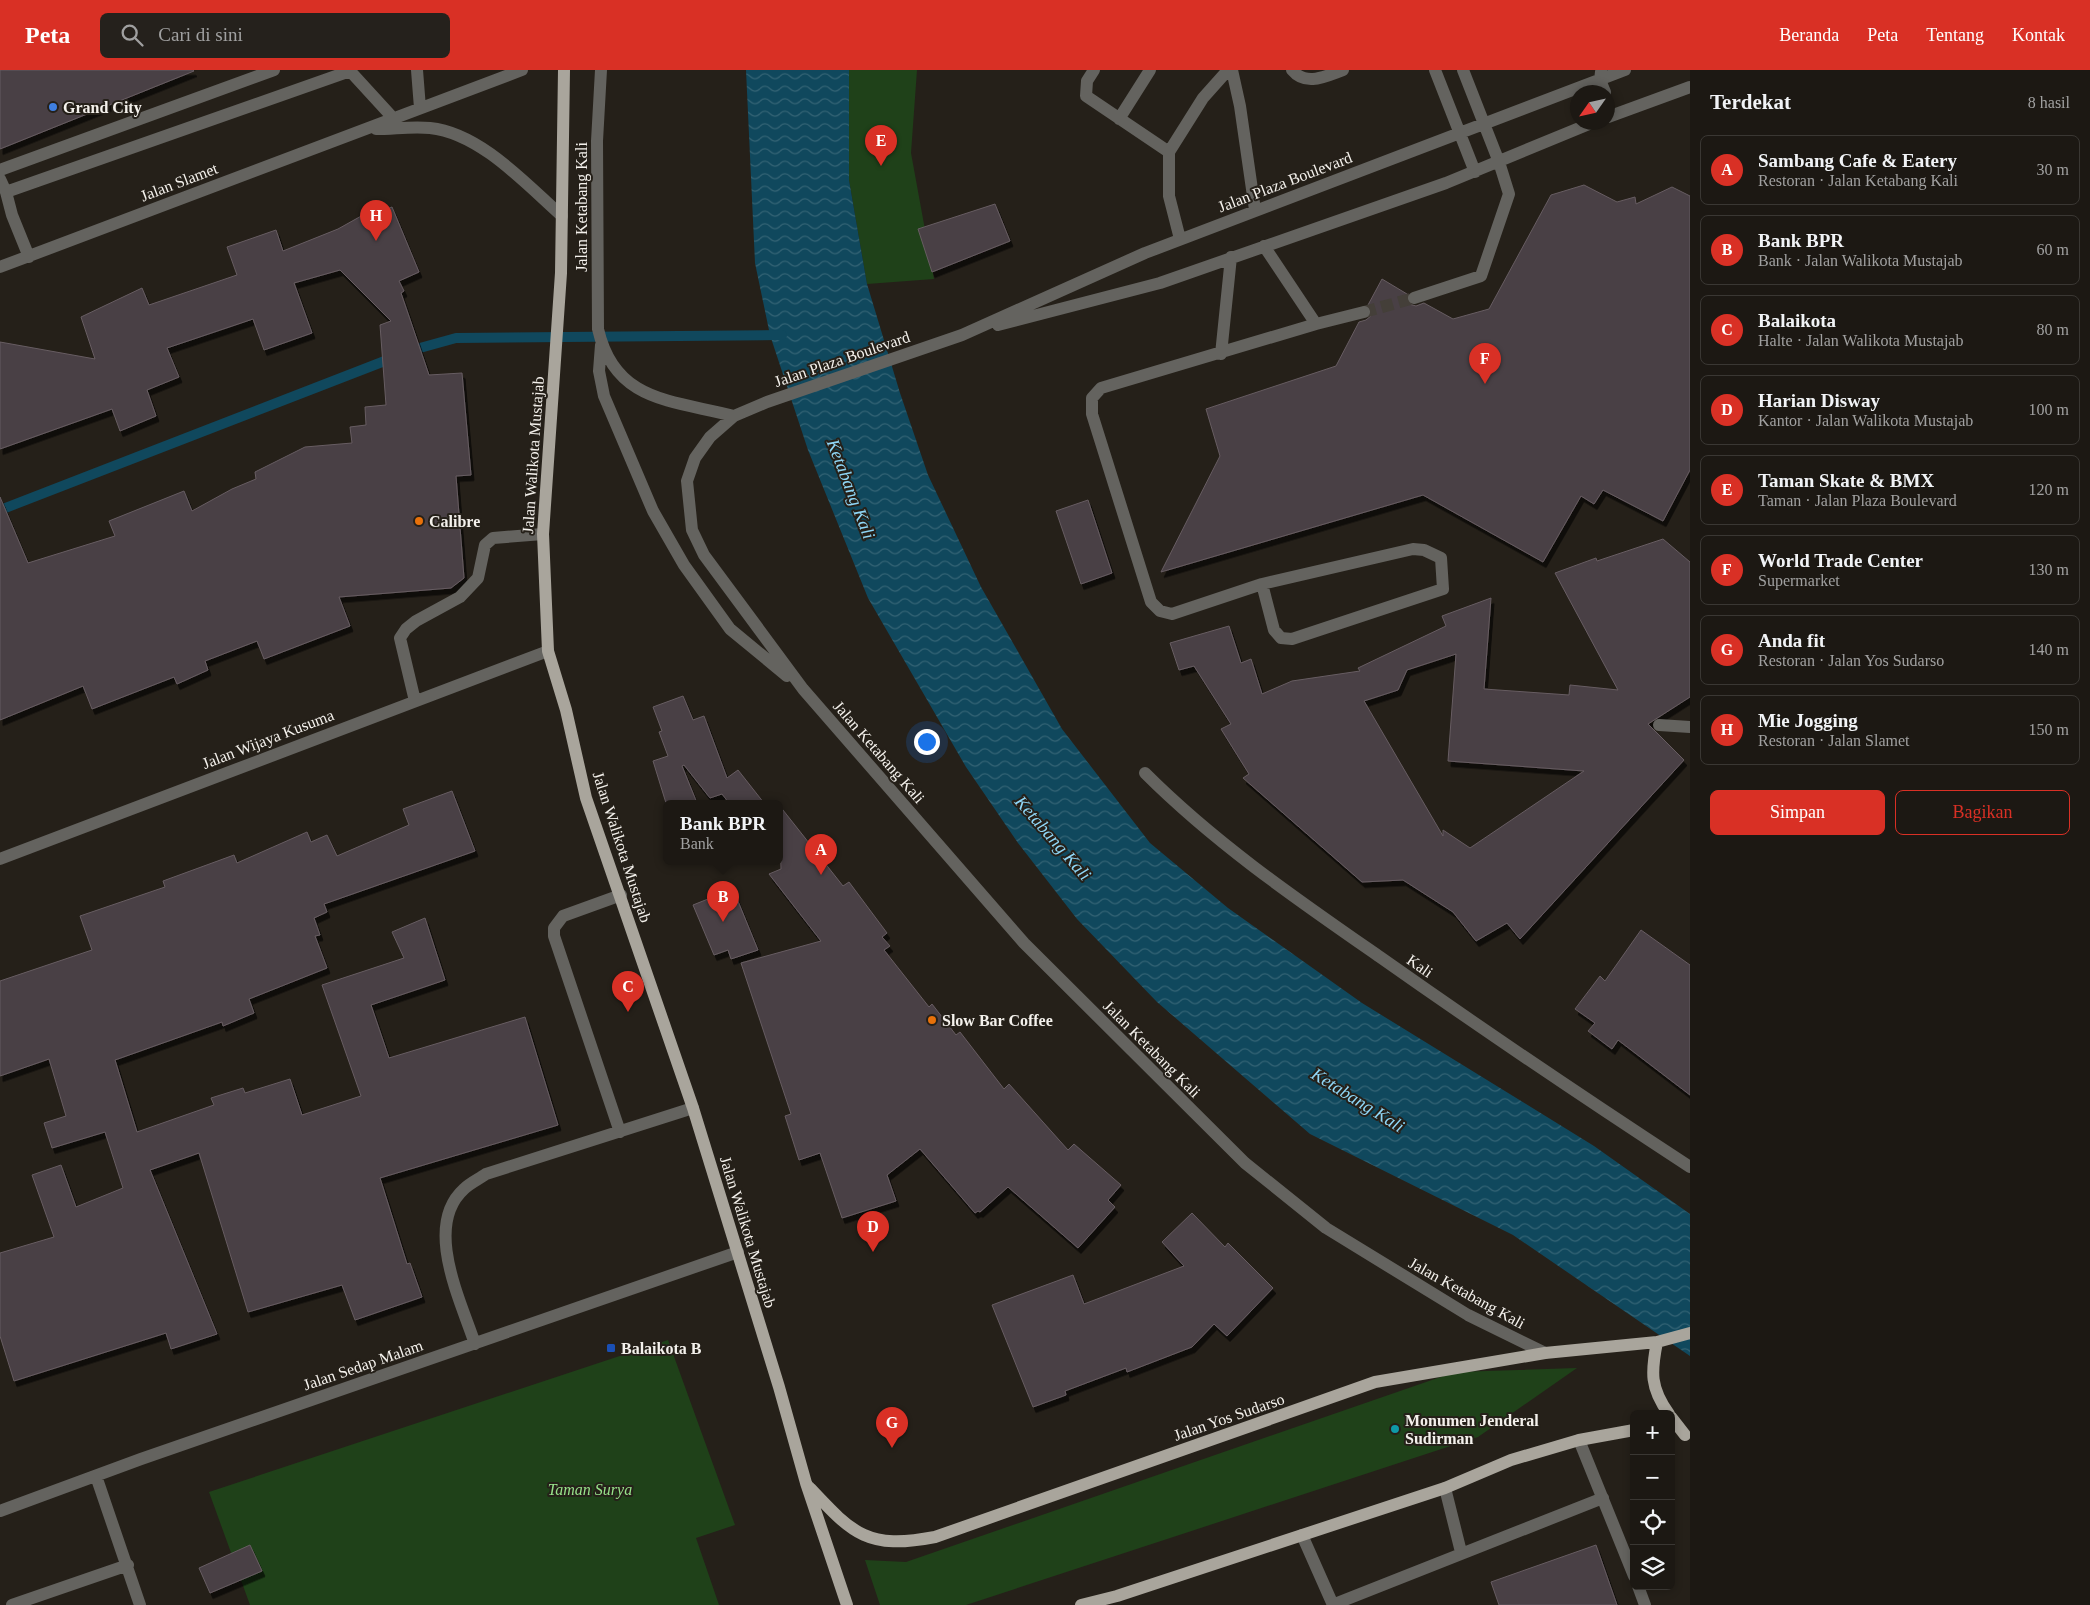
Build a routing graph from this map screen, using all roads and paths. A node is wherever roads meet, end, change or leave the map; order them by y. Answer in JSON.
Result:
{"nodes":[{"id":1,"x":274,"y":70,"type":"edge"},
{"id":2,"x":417,"y":70,"type":"edge"},
{"id":3,"x":522,"y":70,"type":"edge"},
{"id":4,"x":564,"y":70,"type":"edge"},
{"id":5,"x":601,"y":70,"type":"edge"},
{"id":6,"x":1094,"y":70,"type":"edge"},
{"id":7,"x":1150,"y":70,"type":"edge"},
{"id":8,"x":1228,"y":70,"type":"edge"},
{"id":9,"x":1232,"y":70,"type":"edge"},
{"id":10,"x":1292,"y":70,"type":"edge"},
{"id":11,"x":1344,"y":70,"type":"edge"},
{"id":12,"x":1435,"y":70,"type":"edge"},
{"id":13,"x":1463,"y":70,"type":"edge"},
{"id":14,"x":1625,"y":70,"type":"edge"},
{"id":15,"x":1601,"y":75,"type":"edge"},
{"id":16,"x":1690,"y":87,"type":"edge"},
{"id":17,"x":420,"y":108,"type":"junction"},
{"id":18,"x":1615,"y":115,"type":"edge"},
{"id":19,"x":394,"y":119,"type":"junction"},
{"id":20,"x":1119,"y":119,"type":"junction"},
{"id":21,"x":1484,"y":124,"type":"junction"},
{"id":22,"x":370,"y":129,"type":"junction"},
{"id":23,"x":1575,"y":130,"type":"edge"},
{"id":24,"x":1459,"y":133,"type":"junction"},
{"id":25,"x":1169,"y":152,"type":"junction"},
{"id":26,"x":1499,"y":162,"type":"junction"},
{"id":27,"x":0,"y":170,"type":"edge"},
{"id":28,"x":1475,"y":172,"type":"junction"},
{"id":29,"x":0,"y":179,"type":"edge"},
{"id":30,"x":6,"y":192,"type":"junction"},
{"id":31,"x":1255,"y":210,"type":"junction"},
{"id":32,"x":562,"y":216,"type":"junction"},
{"id":33,"x":1180,"y":239,"type":"junction"},
{"id":34,"x":1264,"y":246,"type":"junction"},
{"id":35,"x":29,"y":257,"type":"junction"},
{"id":36,"x":1231,"y":257,"type":"junction"},
{"id":37,"x":0,"y":267,"type":"edge"},
{"id":38,"x":1414,"y":298,"type":"tunnel mouth"},
{"id":39,"x":1364,"y":312,"type":"tunnel mouth"},
{"id":40,"x":1316,"y":324,"type":"junction"},
{"id":41,"x":962,"y":335,"type":"junction"},
{"id":42,"x":600,"y":337,"type":"junction"},
{"id":43,"x":1221,"y":354,"type":"junction"},
{"id":44,"x":734,"y":416,"type":"junction"},
{"id":45,"x":543,"y":534,"type":"junction"},
{"id":46,"x":1262,"y":584,"type":"junction"},
{"id":47,"x":548,"y":651,"type":"junction"},
{"id":48,"x":803,"y":689,"type":"junction"},
{"id":49,"x":414,"y":701,"type":"junction"},
{"id":50,"x":1659,"y":726,"type":"dead end"},
{"id":51,"x":1690,"y":727,"type":"edge"},
{"id":52,"x":1145,"y":773,"type":"dead end"},
{"id":53,"x":0,"y":859,"type":"edge"},
{"id":54,"x":621,"y":895,"type":"junction"},
{"id":55,"x":693,"y":1108,"type":"junction"},
{"id":56,"x":620,"y":1132,"type":"junction"},
{"id":57,"x":1690,"y":1167,"type":"edge"},
{"id":58,"x":738,"y":1252,"type":"junction"},
{"id":59,"x":1690,"y":1333,"type":"edge"},
{"id":60,"x":1661,"y":1342,"type":"junction"},
{"id":61,"x":475,"y":1344,"type":"junction"},
{"id":62,"x":1545,"y":1353,"type":"junction"},
{"id":63,"x":1666,"y":1410,"type":"edge"},
{"id":64,"x":1675,"y":1422,"type":"edge"},
{"id":65,"x":1630,"y":1431,"type":"edge"},
{"id":66,"x":1675,"y":1434,"type":"edge"},
{"id":67,"x":1687,"y":1438,"type":"edge"},
{"id":68,"x":1579,"y":1440,"type":"junction"},
{"id":69,"x":96,"y":1476,"type":"junction"},
{"id":70,"x":806,"y":1483,"type":"junction"},
{"id":71,"x":1445,"y":1488,"type":"junction"},
{"id":72,"x":1603,"y":1498,"type":"junction"},
{"id":73,"x":0,"y":1511,"type":"edge"},
{"id":74,"x":1302,"y":1535,"type":"junction"},
{"id":75,"x":1461,"y":1552,"type":"junction"},
{"id":76,"x":128,"y":1565,"type":"dead end"},
{"id":77,"x":1630,"y":1566,"type":"edge"},
{"id":78,"x":1639,"y":1590,"type":"edge"},
{"id":79,"x":1119,"y":1600,"type":"edge"},
{"id":80,"x":12,"y":1605,"type":"edge"},
{"id":81,"x":140,"y":1605,"type":"edge"},
{"id":82,"x":847,"y":1605,"type":"edge"},
{"id":83,"x":1081,"y":1605,"type":"edge"},
{"id":84,"x":1332,"y":1605,"type":"edge"},
{"id":85,"x":1645,"y":1605,"type":"edge"}],
"edges":[{"from":1,"to":27,"type":"street"},
{"from":2,"to":17,"type":"street"},
{"from":3,"to":17,"type":"street","name":"Jalan Slamet"},
{"from":4,"to":32,"type":"main road","name":"Jalan Walikota Mustajab"},
{"from":5,"to":42,"type":"street","name":"Jalan Ketabang Kali"},
{"from":6,"to":20,"type":"street"},
{"from":7,"to":20,"type":"street"},
{"from":8,"to":25,"type":"street"},
{"from":9,"to":31,"type":"street"},
{"from":10,"to":11,"type":"street"},
{"from":12,"to":24,"type":"street"},
{"from":13,"to":21,"type":"street"},
{"from":14,"to":15,"type":"street","name":"Jalan Plaza Boulevard"},
{"from":15,"to":21,"type":"street","name":"Jalan Plaza Boulevard"},
{"from":16,"to":18,"type":"street"},
{"from":17,"to":19,"type":"street","name":"Jalan Slamet"},
{"from":19,"to":22,"type":"street","name":"Jalan Slamet"},
{"from":19,"to":30,"type":"street"},
{"from":20,"to":25,"type":"street"},
{"from":21,"to":24,"type":"street","name":"Jalan Plaza Boulevard"},
{"from":21,"to":26,"type":"street"},
{"from":22,"to":32,"type":"street","name":"Jalan Slamet"},
{"from":22,"to":35,"type":"street","name":"Jalan Slamet"},
{"from":23,"to":26,"type":"street","name":"Jalan Plaza Boulevard"},
{"from":24,"to":28,"type":"street"},
{"from":24,"to":31,"type":"street","name":"Jalan Plaza Boulevard"},
{"from":25,"to":33,"type":"street"},
{"from":26,"to":28,"type":"street","name":"Jalan Plaza Boulevard"},
{"from":26,"to":38,"type":"street"},
{"from":28,"to":34,"type":"street","name":"Jalan Plaza Boulevard"},
{"from":29,"to":30,"type":"street"},
{"from":30,"to":35,"type":"street"},
{"from":31,"to":33,"type":"street","name":"Jalan Plaza Boulevard"},
{"from":32,"to":45,"type":"main road","name":"Jalan Walikota Mustajab"},
{"from":33,"to":41,"type":"street","name":"Jalan Plaza Boulevard"},
{"from":34,"to":36,"type":"street","name":"Jalan Plaza Boulevard"},
{"from":34,"to":40,"type":"street"},
{"from":35,"to":37,"type":"street","name":"Jalan Slamet"},
{"from":36,"to":41,"type":"street","name":"Jalan Plaza Boulevard"},
{"from":36,"to":43,"type":"street"},
{"from":39,"to":40,"type":"street"},
{"from":40,"to":43,"type":"street"},
{"from":41,"to":44,"type":"street","name":"Jalan Plaza Boulevard"},
{"from":42,"to":44,"type":"street"},
{"from":42,"to":48,"type":"street","name":"Jalan Ketabang Kali"},
{"from":43,"to":46,"type":"street"},
{"from":44,"to":48,"type":"street","name":"Jalan Ketabang Kali"},
{"from":45,"to":47,"type":"main road","name":"Jalan Walikota Mustajab"},
{"from":45,"to":49,"type":"street"},
{"from":46,"to":46,"type":"street"},
{"from":47,"to":49,"type":"street","name":"Jalan Wijaya Kusuma"},
{"from":47,"to":54,"type":"main road","name":"Jalan Walikota Mustajab"},
{"from":48,"to":62,"type":"street","name":"Jalan Ketabang Kali"},
{"from":49,"to":53,"type":"street","name":"Jalan Wijaya Kusuma"},
{"from":50,"to":51,"type":"street"},
{"from":52,"to":57,"type":"street","name":"Kali"},
{"from":54,"to":55,"type":"main road","name":"Jalan Walikota Mustajab"},
{"from":54,"to":56,"type":"street"},
{"from":55,"to":56,"type":"street"},
{"from":55,"to":58,"type":"main road","name":"Jalan Walikota Mustajab"},
{"from":56,"to":61,"type":"street"},
{"from":58,"to":61,"type":"street","name":"Jalan Sedap Malam"},
{"from":58,"to":70,"type":"main road","name":"Jalan Walikota Mustajab"},
{"from":59,"to":60,"type":"main road","name":"Jalan Yos Sudarso"},
{"from":60,"to":62,"type":"main road","name":"Jalan Yos Sudarso"},
{"from":60,"to":63,"type":"main road"},
{"from":61,"to":69,"type":"street","name":"Jalan Sedap Malam"},
{"from":62,"to":70,"type":"main road","name":"Jalan Yos Sudarso"},
{"from":64,"to":67,"type":"main road"},
{"from":65,"to":68,"type":"main road"},
{"from":66,"to":67,"type":"main road"},
{"from":68,"to":71,"type":"main road"},
{"from":68,"to":72,"type":"street"},
{"from":69,"to":73,"type":"street","name":"Jalan Sedap Malam"},
{"from":69,"to":81,"type":"street"},
{"from":70,"to":82,"type":"main road","name":"Jalan Walikota Mustajab"},
{"from":71,"to":74,"type":"main road"},
{"from":71,"to":75,"type":"street"},
{"from":72,"to":75,"type":"street"},
{"from":72,"to":77,"type":"street"},
{"from":74,"to":79,"type":"main road"},
{"from":74,"to":84,"type":"street"},
{"from":75,"to":84,"type":"street"},
{"from":76,"to":80,"type":"street"},
{"from":78,"to":85,"type":"street"},
{"from":79,"to":83,"type":"main road"}]}
